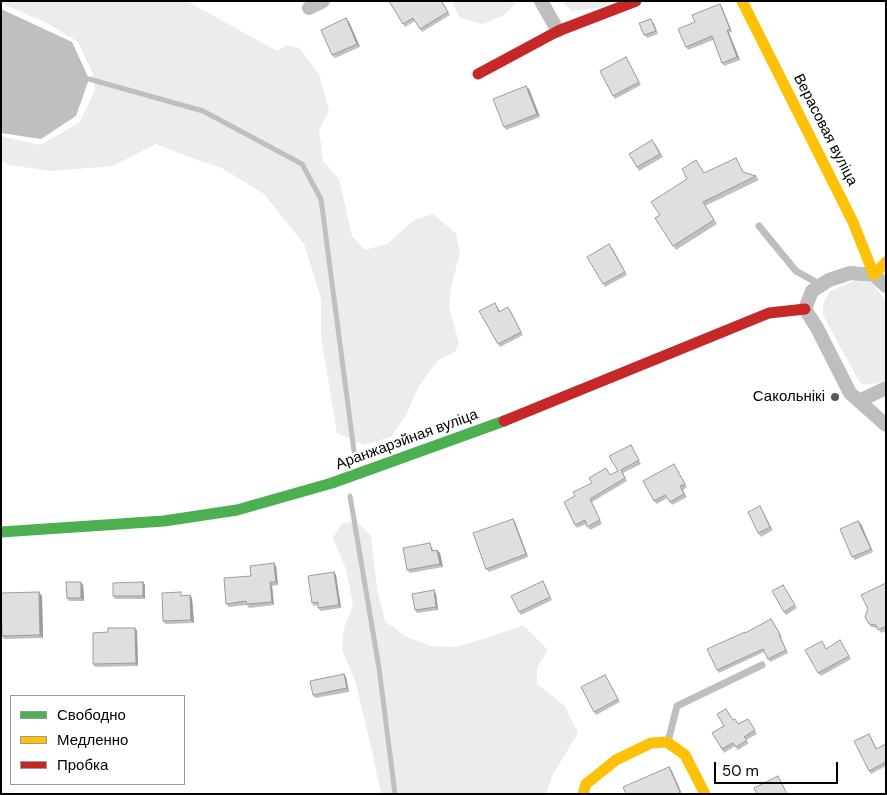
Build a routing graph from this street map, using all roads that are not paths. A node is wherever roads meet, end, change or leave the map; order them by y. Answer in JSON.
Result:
{"nodes":[{"id":1,"x":323,"y":1,"type":"edge"},
{"id":2,"x":541,"y":1,"type":"edge"},
{"id":3,"x":636,"y":1,"type":"edge"},
{"id":4,"x":742,"y":1,"type":"edge"},
{"id":5,"x":309,"y":8,"type":"dead end"},
{"id":6,"x":558,"y":31,"type":"junction"},
{"id":7,"x":478,"y":74,"type":"dead end"},
{"id":8,"x":759,"y":226,"type":"dead end"},
{"id":9,"x":886,"y":262,"type":"edge"},
{"id":10,"x":874,"y":275,"type":"junction"},
{"id":11,"x":821,"y":286,"type":"junction"},
{"id":12,"x":886,"y":286,"type":"edge"},
{"id":13,"x":805,"y":309,"type":"junction"},
{"id":14,"x":886,"y":388,"type":"edge"},
{"id":15,"x":859,"y":401,"type":"junction"},
{"id":16,"x":886,"y":425,"type":"edge"},
{"id":17,"x":1,"y":532,"type":"edge"},
{"id":18,"x":762,"y":665,"type":"dead end"},
{"id":19,"x":668,"y":742,"type":"junction"},
{"id":20,"x":583,"y":794,"type":"edge"},
{"id":21,"x":705,"y":794,"type":"edge"}],
"edges":[{"from":1,"to":5,"type":"street"},
{"from":2,"to":6,"type":"street"},
{"from":3,"to":6,"type":"street"},
{"from":4,"to":10,"type":"street","name":"Верасовая вуліца"},
{"from":6,"to":7,"type":"street"},
{"from":8,"to":11,"type":"lane"},
{"from":9,"to":10,"type":"street"},
{"from":10,"to":11,"type":"street"},
{"from":10,"to":12,"type":"street","name":"Верасовая вуліца"},
{"from":11,"to":13,"type":"street"},
{"from":13,"to":15,"type":"street"},
{"from":13,"to":17,"type":"street","name":"Аранжарэйная вуліца"},
{"from":14,"to":15,"type":"street"},
{"from":15,"to":16,"type":"street"},
{"from":18,"to":19,"type":"lane"},
{"from":19,"to":20,"type":"street"},
{"from":19,"to":21,"type":"street"}]}
